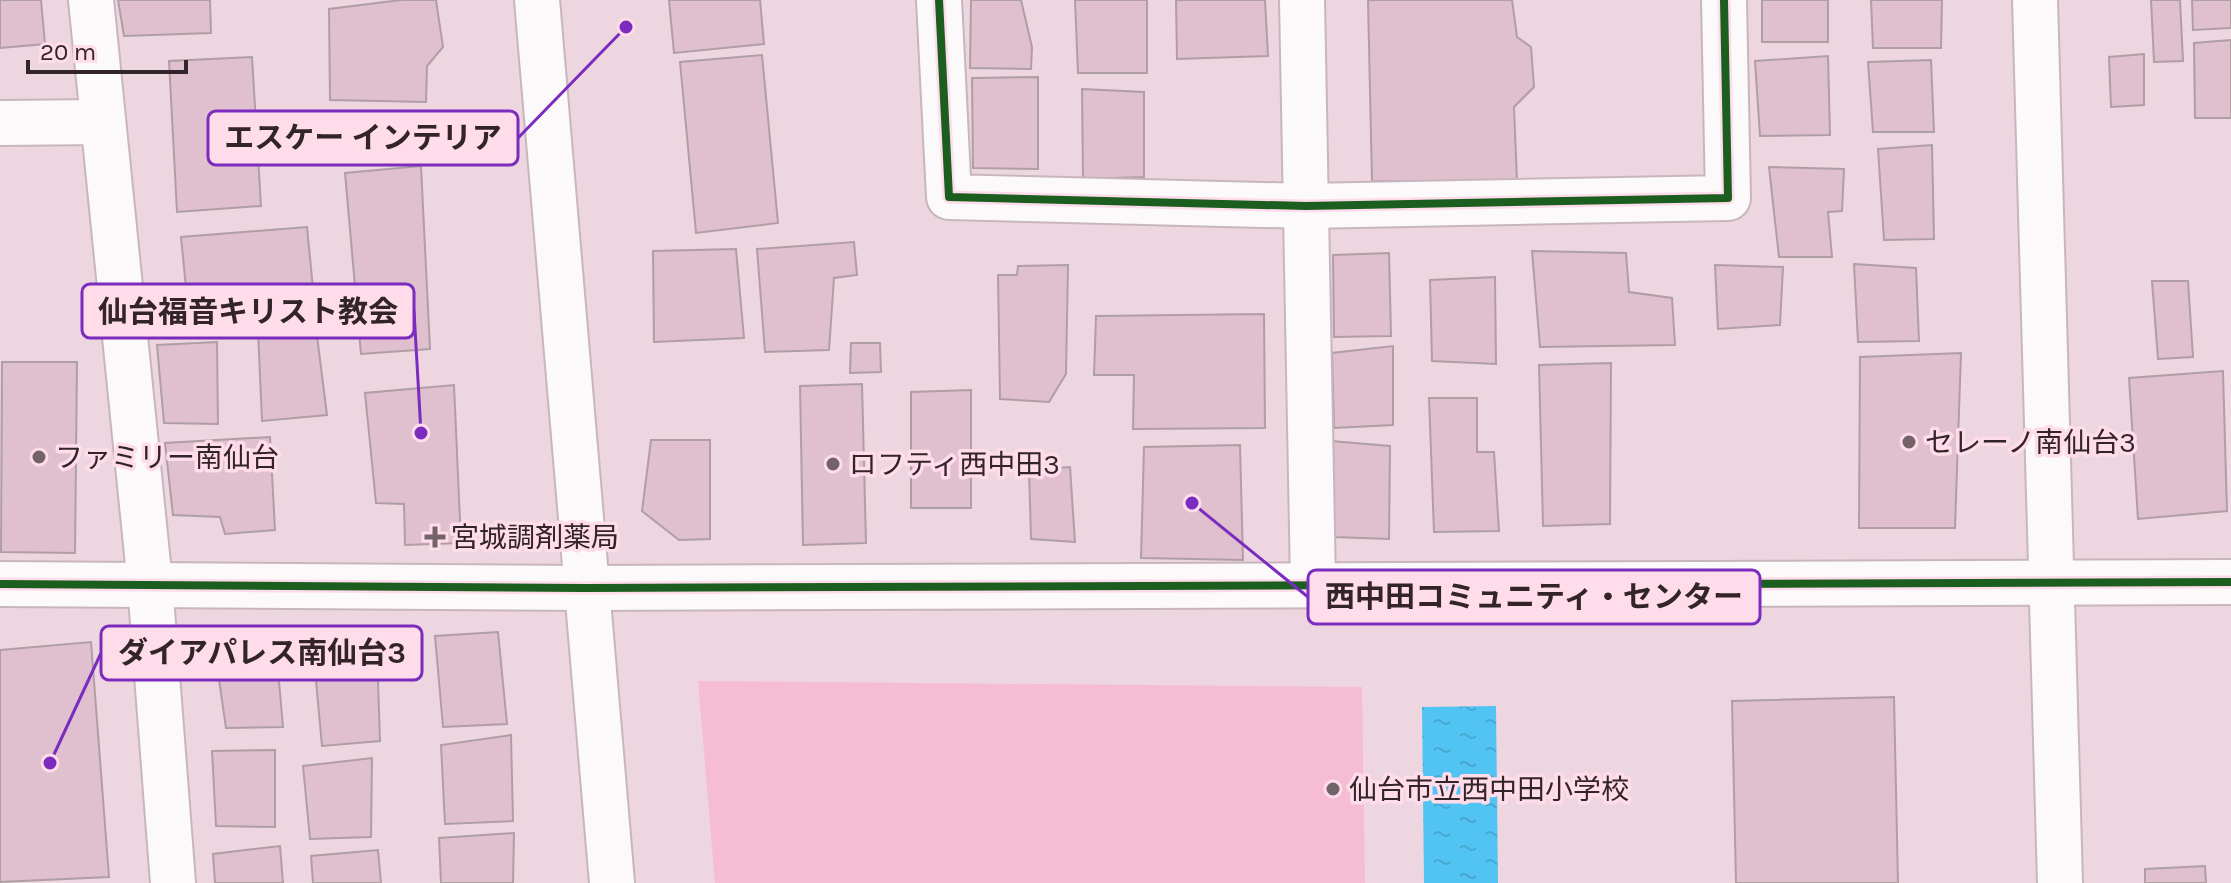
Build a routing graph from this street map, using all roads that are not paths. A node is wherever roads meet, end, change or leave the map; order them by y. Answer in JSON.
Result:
{"nodes":[{"id":1,"x":91,"y":0,"type":"edge"},
{"id":2,"x":537,"y":0,"type":"edge"},
{"id":3,"x":939,"y":0,"type":"edge"},
{"id":4,"x":1302,"y":0,"type":"edge"},
{"id":5,"x":1724,"y":0,"type":"edge"},
{"id":6,"x":2035,"y":0,"type":"edge"},
{"id":7,"x":102,"y":122,"type":"junction"},
{"id":8,"x":0,"y":123,"type":"edge"},
{"id":9,"x":1306,"y":206,"type":"junction"},
{"id":10,"x":2231,"y":582,"type":"edge"},
{"id":11,"x":1313,"y":583,"type":"junction"},
{"id":12,"x":0,"y":584,"type":"edge"},
{"id":13,"x":150,"y":584,"type":"junction"},
{"id":14,"x":2051,"y":584,"type":"junction"},
{"id":15,"x":585,"y":588,"type":"junction"},
{"id":16,"x":173,"y":883,"type":"edge"},
{"id":17,"x":612,"y":883,"type":"edge"},
{"id":18,"x":2060,"y":883,"type":"edge"}],
"edges":[{"from":1,"to":7,"type":"street"},
{"from":2,"to":15,"type":"street"},
{"from":3,"to":9,"type":"street"},
{"from":4,"to":9,"type":"street"},
{"from":5,"to":9,"type":"street"},
{"from":6,"to":14,"type":"street"},
{"from":7,"to":8,"type":"street"},
{"from":7,"to":13,"type":"street"},
{"from":9,"to":11,"type":"street"},
{"from":10,"to":14,"type":"street"},
{"from":11,"to":14,"type":"street"},
{"from":11,"to":15,"type":"street"},
{"from":12,"to":13,"type":"street"},
{"from":13,"to":15,"type":"street"},
{"from":13,"to":16,"type":"street"},
{"from":14,"to":18,"type":"street"},
{"from":15,"to":17,"type":"street"}]}
